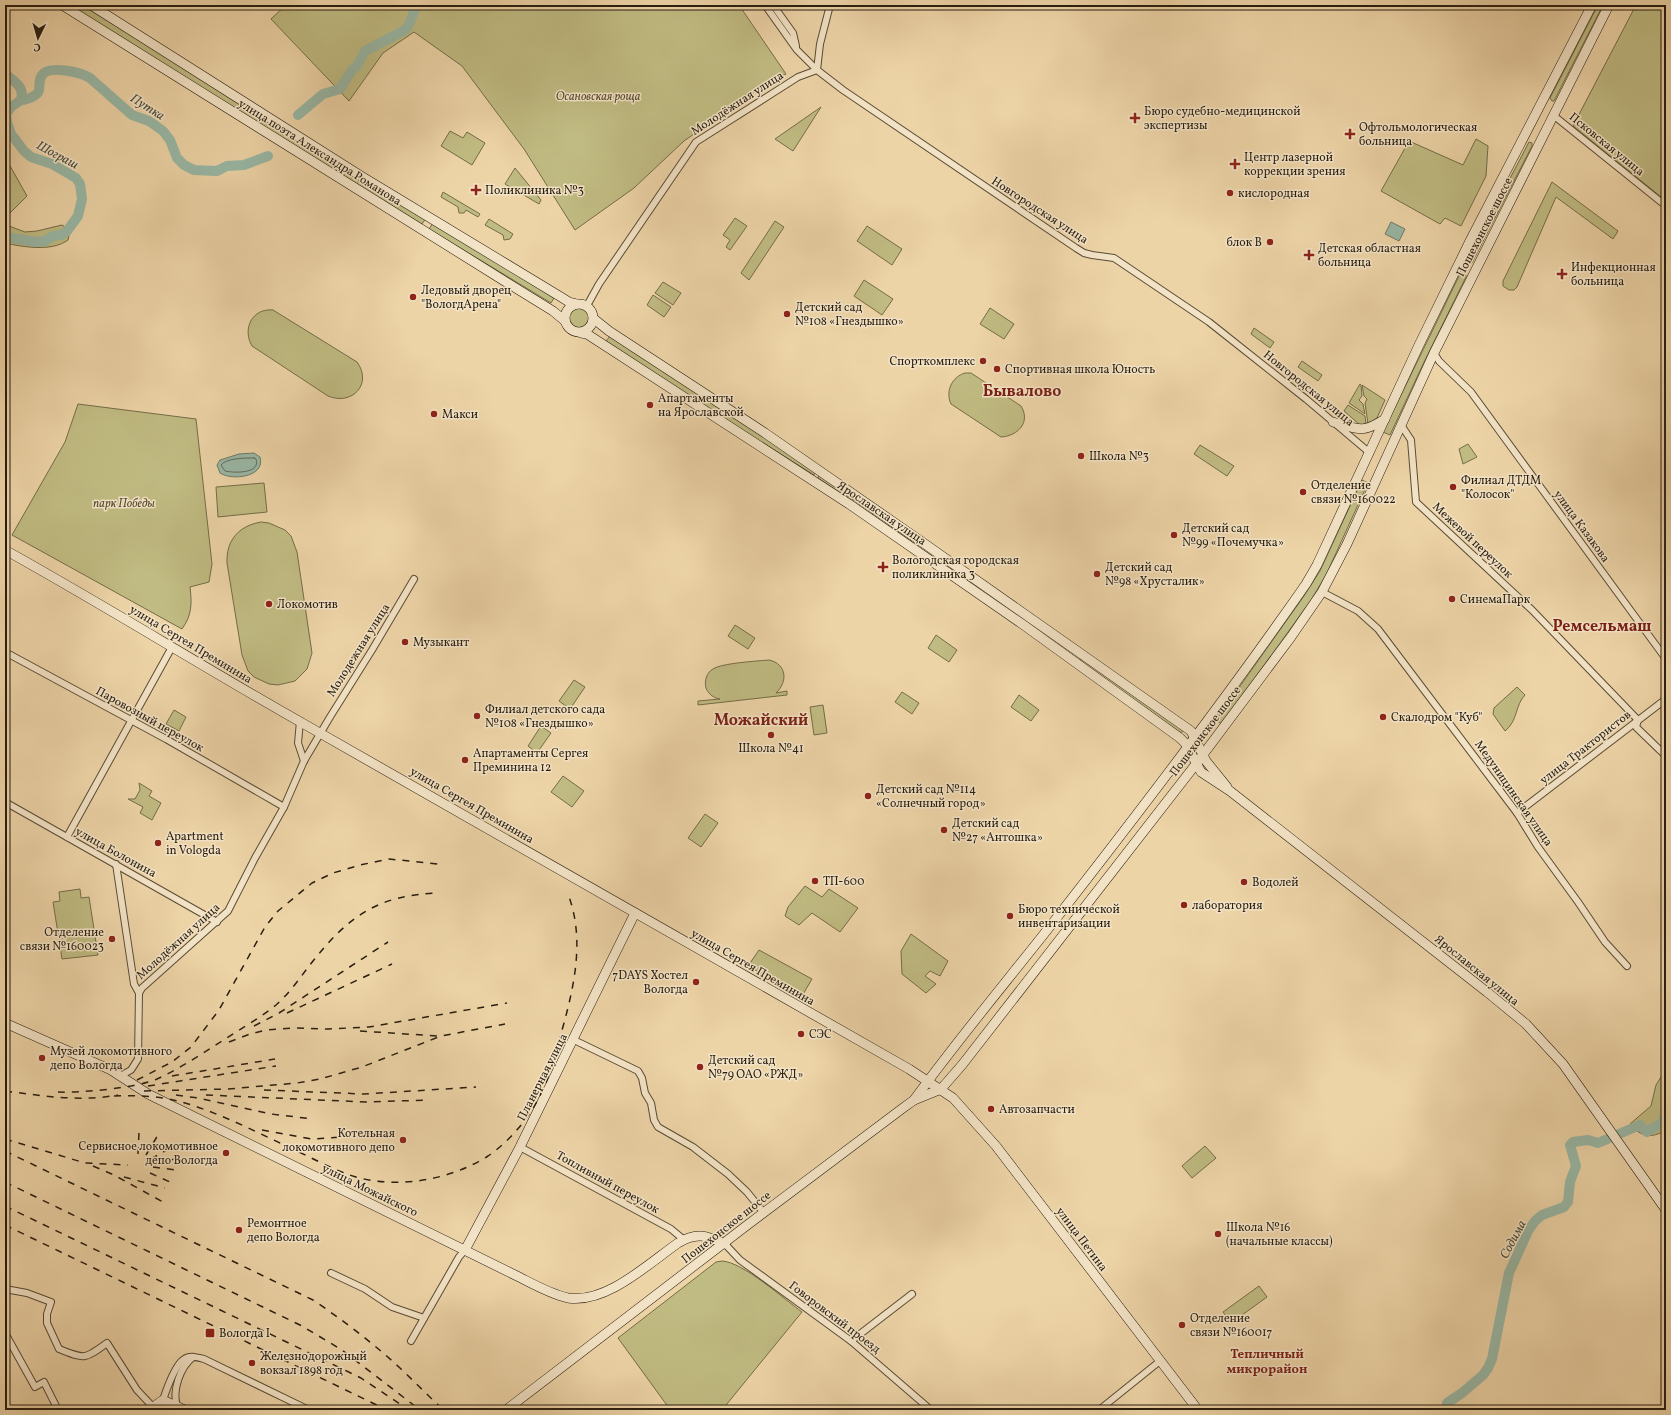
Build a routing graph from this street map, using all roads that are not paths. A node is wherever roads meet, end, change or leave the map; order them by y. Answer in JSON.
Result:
{"nodes":[{"id":1,"x":62,"y":5,"type":"edge"},
{"id":2,"x":91,"y":5,"type":"edge"},
{"id":3,"x":765,"y":5,"type":"edge"},
{"id":4,"x":773,"y":5,"type":"edge"},
{"id":5,"x":830,"y":5,"type":"edge"},
{"id":6,"x":1592,"y":5,"type":"edge"},
{"id":7,"x":1609,"y":5,"type":"edge"},
{"id":8,"x":797,"y":50,"type":"junction"},
{"id":9,"x":817,"y":70,"type":"junction"},
{"id":10,"x":1553,"y":115,"type":"junction"},
{"id":11,"x":1523,"y":136,"type":"junction"},
{"id":12,"x":1539,"y":143,"type":"junction"},
{"id":13,"x":1666,"y":206,"type":"edge"},
{"id":14,"x":1459,"y":262,"type":"junction"},
{"id":15,"x":1475,"y":271,"type":"junction"},
{"id":16,"x":589,"y":302,"type":"dead end"},
{"id":17,"x":577,"y":304,"type":"junction"},
{"id":18,"x":594,"y":319,"type":"junction"},
{"id":19,"x":565,"y":320,"type":"junction"},
{"id":20,"x":581,"y":333,"type":"junction"},
{"id":21,"x":1434,"y":352,"type":"junction"},
{"id":22,"x":1385,"y":419,"type":"junction"},
{"id":23,"x":1333,"y":422,"type":"junction"},
{"id":24,"x":1401,"y":425,"type":"junction"},
{"id":25,"x":1381,"y":429,"type":"junction"},
{"id":26,"x":1397,"y":435,"type":"junction"},
{"id":27,"x":1370,"y":453,"type":"junction"},
{"id":28,"x":1385,"y":461,"type":"junction"},
{"id":29,"x":1357,"y":481,"type":"junction"},
{"id":30,"x":1373,"y":487,"type":"junction"},
{"id":31,"x":5,"y":550,"type":"edge"},
{"id":32,"x":414,"y":580,"type":"dead end"},
{"id":33,"x":1322,"y":592,"type":"junction"},
{"id":34,"x":172,"y":647,"type":"junction"},
{"id":35,"x":1076,"y":650,"type":"junction"},
{"id":36,"x":5,"y":652,"type":"edge"},
{"id":37,"x":1069,"y":658,"type":"junction"},
{"id":38,"x":1666,"y":658,"type":"edge"},
{"id":39,"x":1666,"y":699,"type":"edge"},
{"id":40,"x":1209,"y":718,"type":"junction"},
{"id":41,"x":1638,"y":720,"type":"junction"},
{"id":42,"x":131,"y":721,"type":"junction"},
{"id":43,"x":300,"y":721,"type":"junction"},
{"id":44,"x":1222,"y":729,"type":"junction"},
{"id":45,"x":321,"y":733,"type":"junction"},
{"id":46,"x":1195,"y":738,"type":"junction"},
{"id":47,"x":1188,"y":747,"type":"junction"},
{"id":48,"x":1203,"y":754,"type":"junction"},
{"id":49,"x":1666,"y":756,"type":"edge"},
{"id":50,"x":304,"y":761,"type":"junction"},
{"id":51,"x":1196,"y":764,"type":"junction"},
{"id":52,"x":1166,"y":776,"type":"junction"},
{"id":53,"x":1179,"y":785,"type":"junction"},
{"id":54,"x":1230,"y":791,"type":"junction"},
{"id":55,"x":5,"y":802,"type":"edge"},
{"id":56,"x":284,"y":807,"type":"junction"},
{"id":57,"x":1517,"y":813,"type":"junction"},
{"id":58,"x":67,"y":837,"type":"junction"},
{"id":59,"x":116,"y":864,"type":"junction"},
{"id":60,"x":635,"y":913,"type":"junction"},
{"id":61,"x":217,"y":922,"type":"junction"},
{"id":62,"x":1627,"y":966,"type":"dead end"},
{"id":63,"x":1002,"y":988,"type":"junction"},
{"id":64,"x":139,"y":993,"type":"junction"},
{"id":65,"x":1014,"y":997,"type":"junction"},
{"id":66,"x":5,"y":1023,"type":"edge"},
{"id":67,"x":574,"y":1040,"type":"junction"},
{"id":68,"x":122,"y":1075,"type":"junction"},
{"id":69,"x":928,"y":1080,"type":"junction"},
{"id":70,"x":941,"y":1089,"type":"junction"},
{"id":71,"x":914,"y":1100,"type":"junction"},
{"id":72,"x":520,"y":1147,"type":"junction"},
{"id":73,"x":1666,"y":1210,"type":"edge"},
{"id":74,"x":764,"y":1213,"type":"junction"},
{"id":75,"x":683,"y":1239,"type":"junction"},
{"id":76,"x":725,"y":1244,"type":"junction"},
{"id":77,"x":465,"y":1250,"type":"junction"},
{"id":78,"x":331,"y":1272,"type":"dead end"},
{"id":79,"x":5,"y":1289,"type":"edge"},
{"id":80,"x":912,"y":1294,"type":"dead end"},
{"id":81,"x":424,"y":1318,"type":"junction"},
{"id":82,"x":5,"y":1333,"type":"edge"},
{"id":83,"x":411,"y":1341,"type":"dead end"},
{"id":84,"x":851,"y":1341,"type":"junction"},
{"id":85,"x":193,"y":1357,"type":"junction"},
{"id":86,"x":1160,"y":1361,"type":"junction"},
{"id":87,"x":163,"y":1400,"type":"junction"},
{"id":88,"x":181,"y":1408,"type":"edge"},
{"id":89,"x":151,"y":1409,"type":"edge"},
{"id":90,"x":54,"y":1410,"type":"edge"},
{"id":91,"x":309,"y":1410,"type":"edge"},
{"id":92,"x":506,"y":1410,"type":"edge"},
{"id":93,"x":932,"y":1410,"type":"edge"},
{"id":94,"x":1099,"y":1410,"type":"edge"},
{"id":95,"x":1198,"y":1410,"type":"edge"}],
"edges":[{"from":1,"to":19,"type":"main road","name":"улица поэта Александра Романова"},
{"from":2,"to":17,"type":"main road","name":"улица поэта Александра Романова"},
{"from":3,"to":8,"type":"street","name":"Новгородская улица"},
{"from":4,"to":8,"type":"street","name":"Новгородская улица"},
{"from":5,"to":9,"type":"street"},
{"from":6,"to":11,"type":"main road","name":"Пошехонское шоссе"},
{"from":7,"to":10,"type":"main road","name":"Пошехонское шоссе"},
{"from":8,"to":9,"type":"street","name":"Новгородская улица"},
{"from":9,"to":16,"type":"street","name":"Молодёжная улица"},
{"from":9,"to":23,"type":"street","name":"Новгородская улица"},
{"from":10,"to":12,"type":"main road","name":"Пошехонское шоссе"},
{"from":10,"to":13,"type":"street","name":"Псковская улица"},
{"from":11,"to":12,"type":"main road"},
{"from":11,"to":14,"type":"main road","name":"Пошехонское шоссе"},
{"from":12,"to":15,"type":"main road","name":"Пошехонское шоссе"},
{"from":14,"to":15,"type":"main road"},
{"from":14,"to":22,"type":"main road","name":"Пошехонское шоссе"},
{"from":15,"to":21,"type":"main road","name":"Пошехонское шоссе"},
{"from":17,"to":18,"type":"main road"},
{"from":17,"to":19,"type":"main road"},
{"from":18,"to":20,"type":"main road"},
{"from":18,"to":35,"type":"main road","name":"Ярославская улица"},
{"from":19,"to":20,"type":"main road"},
{"from":20,"to":37,"type":"main road","name":"Ярославская улица"},
{"from":21,"to":24,"type":"main road","name":"Пошехонское шоссе"},
{"from":21,"to":38,"type":"street","name":"улица Казакова"},
{"from":22,"to":23,"type":"main road"},
{"from":22,"to":25,"type":"main road","name":"Пошехонское шоссе"},
{"from":23,"to":27,"type":"street","name":"Новгородская улица"},
{"from":24,"to":26,"type":"main road","name":"Пошехонское шоссе"},
{"from":24,"to":41,"type":"street","name":"Межевой переулок"},
{"from":25,"to":26,"type":"main road"},
{"from":25,"to":27,"type":"main road","name":"Пошехонское шоссе"},
{"from":26,"to":28,"type":"main road","name":"Пошехонское шоссе"},
{"from":27,"to":28,"type":"main road"},
{"from":27,"to":29,"type":"main road","name":"Пошехонское шоссе"},
{"from":28,"to":30,"type":"main road","name":"Пошехонское шоссе"},
{"from":29,"to":30,"type":"main road"},
{"from":29,"to":40,"type":"main road","name":"Пошехонское шоссе"},
{"from":30,"to":33,"type":"main road","name":"Пошехонское шоссе"},
{"from":31,"to":34,"type":"main road","name":"улица Сергея Преминина"},
{"from":32,"to":45,"type":"street","name":"Молодежная улица"},
{"from":33,"to":44,"type":"main road","name":"Пошехонское шоссе"},
{"from":33,"to":57,"type":"street","name":"Медуницинская улица"},
{"from":34,"to":42,"type":"street"},
{"from":34,"to":43,"type":"main road","name":"улица Сергея Преминина"},
{"from":35,"to":37,"type":"main road"},
{"from":35,"to":46,"type":"main road","name":"Ярославская улица"},
{"from":36,"to":42,"type":"street","name":"Паровозный переулок"},
{"from":37,"to":47,"type":"main road","name":"Ярославская улица"},
{"from":39,"to":41,"type":"street","name":"улица Трактористов"},
{"from":40,"to":44,"type":"main road"},
{"from":40,"to":46,"type":"main road","name":"Пошехонское шоссе"},
{"from":41,"to":49,"type":"street"},
{"from":41,"to":57,"type":"street","name":"улица Трактористов"},
{"from":42,"to":56,"type":"street","name":"Паровозный переулок"},
{"from":42,"to":58,"type":"street"},
{"from":43,"to":45,"type":"main road","name":"улица Сергея Преминина"},
{"from":43,"to":50,"type":"street"},
{"from":44,"to":48,"type":"main road","name":"Пошехонское шоссе"},
{"from":45,"to":50,"type":"street","name":"Молодёжная улица"},
{"from":45,"to":60,"type":"main road","name":"улица Сергея Преминина"},
{"from":46,"to":47,"type":"main road","name":"Пошехонское шоссе"},
{"from":46,"to":48,"type":"main road","name":"Ярославская улица"},
{"from":47,"to":51,"type":"main road","name":"Ярославская улица"},
{"from":47,"to":52,"type":"main road","name":"Пошехонское шоссе"},
{"from":48,"to":51,"type":"main road","name":"Пошехонское шоссе"},
{"from":48,"to":54,"type":"main road","name":"Ярославская улица"},
{"from":50,"to":56,"type":"street","name":"Молодёжная улица"},
{"from":51,"to":53,"type":"main road","name":"Пошехонское шоссе"},
{"from":51,"to":54,"type":"main road","name":"Ярославская улица"},
{"from":52,"to":53,"type":"main road"},
{"from":52,"to":63,"type":"main road","name":"Пошехонское шоссе"},
{"from":53,"to":65,"type":"main road","name":"Пошехонское шоссе"},
{"from":54,"to":73,"type":"main road","name":"Ярославская улица"},
{"from":55,"to":58,"type":"street","name":"улица Болонина"},
{"from":56,"to":61,"type":"street","name":"Молодёжная улица"},
{"from":57,"to":62,"type":"street","name":"Медуницинская улица"},
{"from":58,"to":59,"type":"street","name":"улица Болонина"},
{"from":59,"to":61,"type":"street","name":"улица Болонина"},
{"from":59,"to":64,"type":"street"},
{"from":60,"to":67,"type":"main road","name":"Планерная улица"},
{"from":60,"to":69,"type":"main road","name":"улица Сергея Преминина"},
{"from":61,"to":64,"type":"street","name":"Молодёжная улица"},
{"from":63,"to":65,"type":"main road"},
{"from":63,"to":69,"type":"main road","name":"Пошехонское шоссе"},
{"from":64,"to":68,"type":"street","name":"Молодёжная улица"},
{"from":65,"to":70,"type":"main road","name":"Пошехонское шоссе"},
{"from":66,"to":68,"type":"main road","name":"улица Можайского"},
{"from":67,"to":72,"type":"main road","name":"Планерная улица"},
{"from":67,"to":74,"type":"street"},
{"from":68,"to":77,"type":"main road","name":"улица Можайского"},
{"from":69,"to":70,"type":"main road"},
{"from":69,"to":71,"type":"main road","name":"Пошехонское шоссе"},
{"from":70,"to":71,"type":"main road","name":"Пошехонское шоссе"},
{"from":70,"to":86,"type":"main road","name":"улица Петина"},
{"from":71,"to":74,"type":"main road","name":"Пошехонское шоссе"},
{"from":72,"to":75,"type":"street","name":"Топливный переулок"},
{"from":72,"to":77,"type":"main road","name":"Планерная улица"},
{"from":74,"to":76,"type":"main road","name":"Пошехонское шоссе"},
{"from":75,"to":76,"type":"main road","name":"улица Можайского"},
{"from":75,"to":77,"type":"main road","name":"улица Можайского"},
{"from":76,"to":84,"type":"street","name":"Говоровский проезд"},
{"from":76,"to":92,"type":"main road","name":"Пошехонское шоссе"},
{"from":77,"to":81,"type":"street"},
{"from":78,"to":81,"type":"street"},
{"from":79,"to":89,"type":"street"},
{"from":80,"to":84,"type":"street"},
{"from":81,"to":83,"type":"street"},
{"from":82,"to":90,"type":"street"},
{"from":84,"to":93,"type":"street","name":"Говоровский проезд"},
{"from":85,"to":87,"type":"street"},
{"from":85,"to":88,"type":"street"},
{"from":85,"to":91,"type":"street"},
{"from":86,"to":94,"type":"street"},
{"from":86,"to":95,"type":"main road","name":"улица Петина"},
{"from":87,"to":88,"type":"main road"},
{"from":87,"to":89,"type":"main road"}]}
